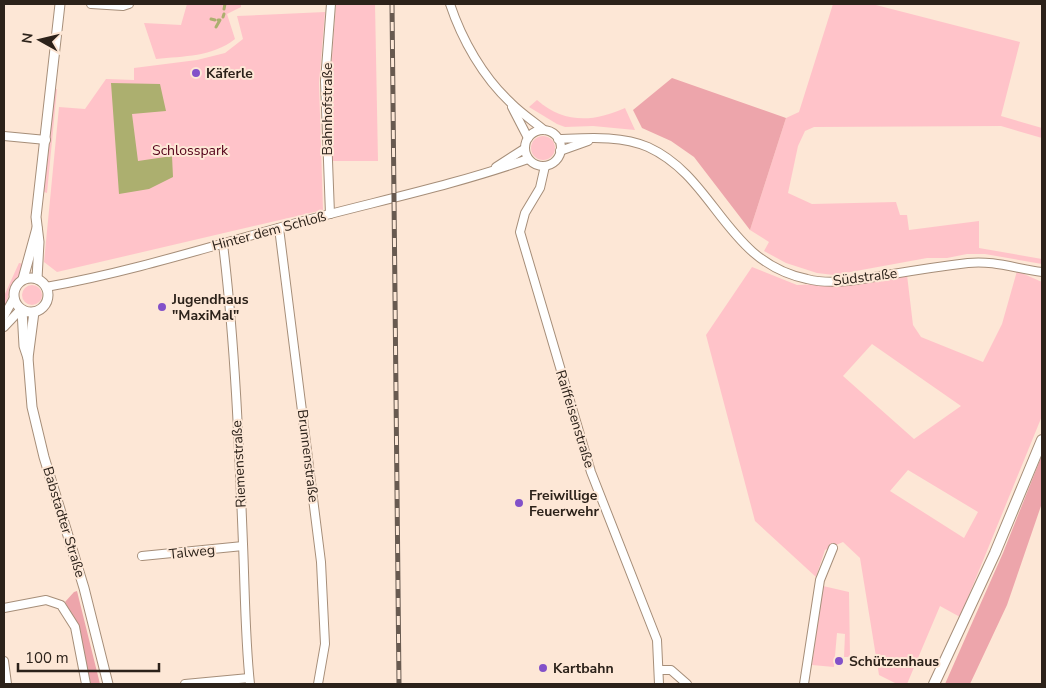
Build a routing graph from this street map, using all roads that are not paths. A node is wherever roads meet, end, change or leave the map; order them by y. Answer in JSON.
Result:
{"nodes":[{"id":1,"x":60,"y":4,"type":"edge"},
{"id":2,"x":92,"y":4,"type":"edge"},
{"id":3,"x":129,"y":4,"type":"edge"},
{"id":4,"x":330,"y":4,"type":"edge"},
{"id":5,"x":450,"y":4,"type":"edge"},
{"id":6,"x":510,"y":102,"type":"junction"},
{"id":7,"x":544,"y":130,"type":"junction"},
{"id":8,"x":4,"y":136,"type":"edge"},
{"id":9,"x":528,"y":138,"type":"junction"},
{"id":10,"x":595,"y":138,"type":"junction"},
{"id":11,"x":558,"y":139,"type":"junction"},
{"id":12,"x":46,"y":140,"type":"junction"},
{"id":13,"x":524,"y":149,"type":"junction"},
{"id":14,"x":560,"y":151,"type":"junction"},
{"id":15,"x":528,"y":159,"type":"junction"},
{"id":16,"x":545,"y":166,"type":"junction"},
{"id":17,"x":491,"y":171,"type":"junction"},
{"id":18,"x":330,"y":214,"type":"junction"},
{"id":19,"x":37,"y":228,"type":"junction"},
{"id":20,"x":279,"y":228,"type":"junction"},
{"id":21,"x":223,"y":244,"type":"junction"},
{"id":22,"x":1041,"y":272,"type":"edge"},
{"id":23,"x":24,"y":279,"type":"junction"},
{"id":24,"x":37,"y":279,"type":"junction"},
{"id":25,"x":46,"y":287,"type":"junction"},
{"id":26,"x":14,"y":298,"type":"junction"},
{"id":27,"x":22,"y":310,"type":"junction"},
{"id":28,"x":34,"y":312,"type":"junction"},
{"id":29,"x":4,"y":316,"type":"edge"},
{"id":30,"x":4,"y":327,"type":"edge"},
{"id":31,"x":28,"y":358,"type":"junction"},
{"id":32,"x":1042,"y":440,"type":"edge"},
{"id":33,"x":243,"y":546,"type":"junction"},
{"id":34,"x":833,"y":548,"type":"dead end"},
{"id":35,"x":142,"y":556,"type":"dead end"},
{"id":36,"x":4,"y":608,"type":"edge"},
{"id":37,"x":4,"y":661,"type":"edge"},
{"id":38,"x":660,"y":670,"type":"junction"},
{"id":39,"x":249,"y":681,"type":"edge"},
{"id":40,"x":8,"y":684,"type":"edge"},
{"id":41,"x":86,"y":684,"type":"edge"},
{"id":42,"x":108,"y":684,"type":"edge"},
{"id":43,"x":185,"y":684,"type":"edge"},
{"id":44,"x":318,"y":684,"type":"edge"},
{"id":45,"x":659,"y":684,"type":"edge"},
{"id":46,"x":688,"y":684,"type":"edge"},
{"id":47,"x":804,"y":684,"type":"edge"},
{"id":48,"x":934,"y":684,"type":"edge"}],
"edges":[{"from":1,"to":12,"type":"street"},
{"from":2,"to":3,"type":"street"},
{"from":4,"to":18,"type":"street","name":"Bahnhofstraße"},
{"from":5,"to":6,"type":"street"},
{"from":6,"to":7,"type":"street"},
{"from":6,"to":9,"type":"street"},
{"from":7,"to":9,"type":"street"},
{"from":7,"to":11,"type":"street"},
{"from":8,"to":12,"type":"street"},
{"from":9,"to":13,"type":"street"},
{"from":10,"to":11,"type":"street","name":"Südstraße"},
{"from":10,"to":14,"type":"street","name":"Südstraße"},
{"from":10,"to":22,"type":"street","name":"Südstraße"},
{"from":11,"to":14,"type":"street"},
{"from":12,"to":19,"type":"street"},
{"from":13,"to":15,"type":"street"},
{"from":13,"to":17,"type":"street","name":"Hinter dem Schloß"},
{"from":14,"to":16,"type":"street"},
{"from":15,"to":16,"type":"street"},
{"from":15,"to":17,"type":"street","name":"Hinter dem Schloß"},
{"from":16,"to":38,"type":"street","name":"Raiffeisenstraße"},
{"from":17,"to":18,"type":"street","name":"Hinter dem Schloß"},
{"from":18,"to":20,"type":"street","name":"Hinter dem Schloß"},
{"from":19,"to":23,"type":"street"},
{"from":19,"to":24,"type":"street"},
{"from":20,"to":21,"type":"street","name":"Hinter dem Schloß"},
{"from":20,"to":44,"type":"street","name":"Brunnenstraße"},
{"from":21,"to":25,"type":"street","name":"Hinter dem Schloß"},
{"from":21,"to":33,"type":"street","name":"Riemenstraße"},
{"from":23,"to":24,"type":"street"},
{"from":23,"to":26,"type":"street"},
{"from":24,"to":25,"type":"street"},
{"from":25,"to":28,"type":"street","name":"Babstadter Straße"},
{"from":26,"to":27,"type":"street","name":"Babstadter Straße"},
{"from":26,"to":29,"type":"street"},
{"from":27,"to":28,"type":"street"},
{"from":27,"to":30,"type":"street"},
{"from":27,"to":31,"type":"street","name":"Babstadter Straße"},
{"from":28,"to":31,"type":"street","name":"Babstadter Straße"},
{"from":31,"to":42,"type":"street","name":"Babstadter Straße"},
{"from":32,"to":48,"type":"main road"},
{"from":33,"to":35,"type":"street","name":"Talweg"},
{"from":33,"to":39,"type":"street","name":"Riemenstraße"},
{"from":34,"to":47,"type":"street"},
{"from":36,"to":41,"type":"street"},
{"from":37,"to":40,"type":"street"},
{"from":38,"to":45,"type":"street","name":"Raiffeisenstraße"},
{"from":38,"to":46,"type":"street"},
{"from":39,"to":43,"type":"street"}]}
